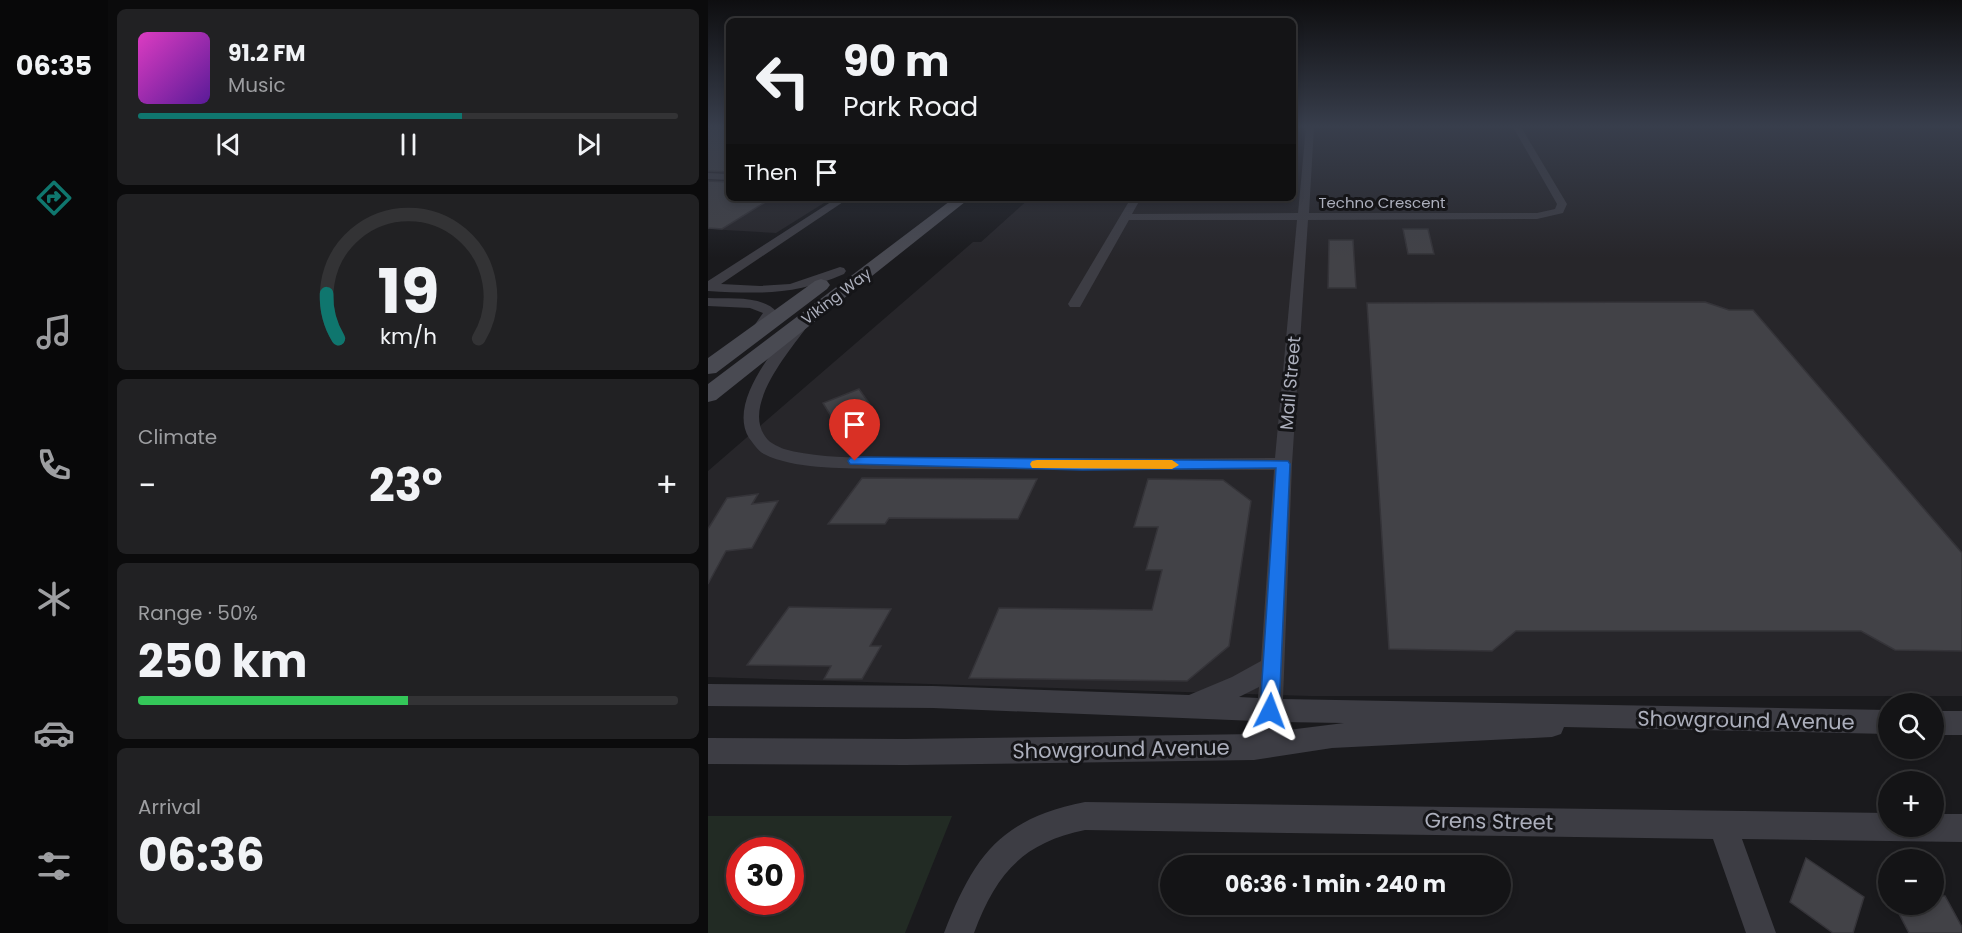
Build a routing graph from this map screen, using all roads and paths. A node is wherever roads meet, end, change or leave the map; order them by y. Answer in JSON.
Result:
{"nodes":[{"id":1,"x":1307,"y":171,"type":"edge"},
{"id":2,"x":1542,"y":171,"type":"edge"},
{"id":3,"x":708,"y":176,"type":"edge"},
{"id":4,"x":726,"y":177,"type":"edge"},
{"id":5,"x":839,"y":201,"type":"edge"},
{"id":6,"x":934,"y":201,"type":"edge"},
{"id":7,"x":959,"y":201,"type":"edge"},
{"id":8,"x":1135,"y":201,"type":"edge"},
{"id":9,"x":1127,"y":217,"type":"junction"},
{"id":10,"x":1303,"y":217,"type":"junction"},
{"id":11,"x":840,"y":271,"type":"junction"},
{"id":12,"x":708,"y":287,"type":"edge"},
{"id":13,"x":708,"y":302,"type":"edge"},
{"id":14,"x":1076,"y":304,"type":"dead end"},
{"id":15,"x":805,"y":319,"type":"junction"},
{"id":16,"x":755,"y":334,"type":"junction"},
{"id":17,"x":708,"y":368,"type":"edge"},
{"id":18,"x":708,"y":395,"type":"edge"},
{"id":19,"x":1283,"y":464,"type":"junction"},
{"id":20,"x":1272,"y":667,"type":"junction"},
{"id":21,"x":708,"y":695,"type":"edge"},
{"id":22,"x":1187,"y":707,"type":"junction"},
{"id":23,"x":1270,"y":711,"type":"junction"},
{"id":24,"x":1604,"y":718,"type":"junction"},
{"id":25,"x":1878,"y":722,"type":"edge"},
{"id":26,"x":1944,"y":723,"type":"edge"},
{"id":27,"x":1962,"y":723,"type":"edge"},
{"id":28,"x":1266,"y":746,"type":"junction"},
{"id":29,"x":708,"y":751,"type":"edge"},
{"id":30,"x":1722,"y":824,"type":"junction"},
{"id":31,"x":1962,"y":828,"type":"edge"},
{"id":32,"x":959,"y":933,"type":"edge"},
{"id":33,"x":1761,"y":933,"type":"edge"}],
"edges":[{"from":1,"to":10,"type":"street","name":"Mail Street"},
{"from":2,"to":10,"type":"street","name":"Techno Crescent"},
{"from":3,"to":4,"type":"street"},
{"from":5,"to":12,"type":"street"},
{"from":6,"to":11,"type":"main road","name":"Viking Way"},
{"from":7,"to":15,"type":"main road","name":"Viking Way"},
{"from":8,"to":9,"type":"street"},
{"from":9,"to":10,"type":"street","name":"Techno Crescent"},
{"from":9,"to":14,"type":"street"},
{"from":10,"to":19,"type":"street","name":"Mail Street"},
{"from":11,"to":12,"type":"street"},
{"from":11,"to":16,"type":"main road","name":"Viking Way"},
{"from":13,"to":16,"type":"street"},
{"from":15,"to":18,"type":"main road","name":"Viking Way"},
{"from":15,"to":19,"type":"street"},
{"from":16,"to":17,"type":"main road","name":"Viking Way"},
{"from":19,"to":20,"type":"street","name":"Mail Street"},
{"from":20,"to":22,"type":"street"},
{"from":20,"to":23,"type":"street","name":"Mail Street"},
{"from":21,"to":22,"type":"street","name":"Showground Avenue"},
{"from":22,"to":23,"type":"street","name":"Showground Avenue"},
{"from":23,"to":24,"type":"street","name":"Showground Avenue"},
{"from":23,"to":28,"type":"street","name":"Mail Street"},
{"from":24,"to":25,"type":"street","name":"Showground Avenue"},
{"from":24,"to":28,"type":"street","name":"Showground Avenue"},
{"from":26,"to":27,"type":"street"},
{"from":28,"to":29,"type":"street","name":"Showground Avenue"},
{"from":30,"to":31,"type":"street","name":"Grens Street"},
{"from":30,"to":32,"type":"street","name":"Grens Street"},
{"from":30,"to":33,"type":"street"}]}
